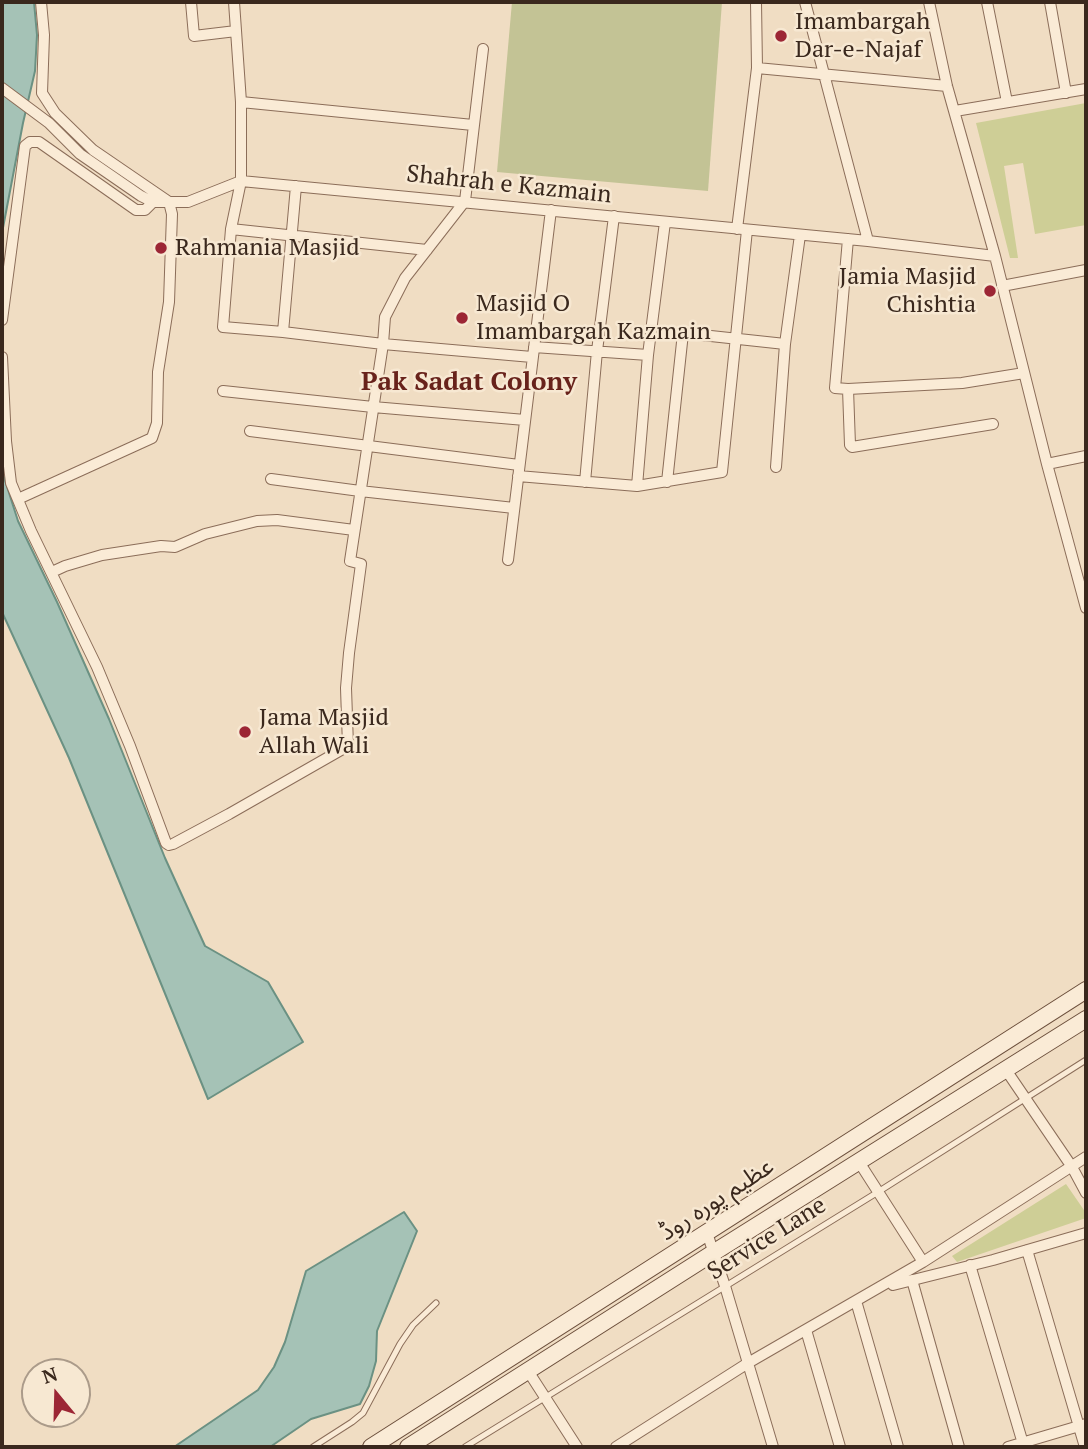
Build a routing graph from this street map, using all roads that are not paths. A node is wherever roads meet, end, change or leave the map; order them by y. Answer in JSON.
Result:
{"nodes":[{"id":1,"x":41,"y":2,"type":"edge"},
{"id":2,"x":191,"y":2,"type":"edge"},
{"id":3,"x":234,"y":2,"type":"edge"},
{"id":4,"x":756,"y":2,"type":"edge"},
{"id":5,"x":804,"y":2,"type":"edge"},
{"id":6,"x":929,"y":2,"type":"edge"},
{"id":7,"x":987,"y":2,"type":"edge"},
{"id":8,"x":1050,"y":2,"type":"edge"},
{"id":9,"x":236,"y":31,"type":"junction"},
{"id":10,"x":483,"y":49,"type":"dead end"},
{"id":11,"x":757,"y":68,"type":"junction"},
{"id":12,"x":824,"y":74,"type":"junction"},
{"id":13,"x":947,"y":86,"type":"junction"},
{"id":14,"x":2,"y":88,"type":"edge"},
{"id":15,"x":1086,"y":89,"type":"edge"},
{"id":16,"x":1066,"y":93,"type":"junction"},
{"id":17,"x":241,"y":102,"type":"junction"},
{"id":18,"x":1007,"y":102,"type":"junction"},
{"id":19,"x":955,"y":111,"type":"junction"},
{"id":20,"x":473,"y":125,"type":"junction"},
{"id":21,"x":241,"y":181,"type":"junction"},
{"id":22,"x":296,"y":186,"type":"junction"},
{"id":23,"x":466,"y":201,"type":"junction"},
{"id":24,"x":153,"y":202,"type":"junction"},
{"id":25,"x":169,"y":202,"type":"junction"},
{"id":26,"x":551,"y":210,"type":"junction"},
{"id":27,"x":614,"y":216,"type":"junction"},
{"id":28,"x":665,"y":222,"type":"junction"},
{"id":29,"x":232,"y":229,"type":"junction"},
{"id":30,"x":742,"y":230,"type":"junction"},
{"id":31,"x":292,"y":235,"type":"junction"},
{"id":32,"x":800,"y":235,"type":"junction"},
{"id":33,"x":848,"y":239,"type":"junction"},
{"id":34,"x":868,"y":241,"type":"junction"},
{"id":35,"x":427,"y":250,"type":"junction"},
{"id":36,"x":995,"y":256,"type":"junction"},
{"id":37,"x":1086,"y":270,"type":"edge"},
{"id":38,"x":1002,"y":286,"type":"junction"},
{"id":39,"x":2,"y":320,"type":"edge"},
{"id":40,"x":283,"y":332,"type":"junction"},
{"id":41,"x":735,"y":338,"type":"junction"},
{"id":42,"x":383,"y":344,"type":"junction"},
{"id":43,"x":785,"y":344,"type":"junction"},
{"id":44,"x":597,"y":351,"type":"junction"},
{"id":45,"x":533,"y":352,"type":"junction"},
{"id":46,"x":648,"y":355,"type":"junction"},
{"id":47,"x":2,"y":357,"type":"edge"},
{"id":48,"x":1024,"y":373,"type":"junction"},
{"id":49,"x":848,"y":390,"type":"junction"},
{"id":50,"x":223,"y":391,"type":"dead end"},
{"id":51,"x":373,"y":407,"type":"junction"},
{"id":52,"x":525,"y":420,"type":"junction"},
{"id":53,"x":993,"y":424,"type":"dead end"},
{"id":54,"x":250,"y":431,"type":"dead end"},
{"id":55,"x":367,"y":447,"type":"junction"},
{"id":56,"x":1086,"y":456,"type":"edge"},
{"id":57,"x":1047,"y":464,"type":"junction"},
{"id":58,"x":776,"y":467,"type":"dead end"},
{"id":59,"x":519,"y":470,"type":"junction"},
{"id":60,"x":271,"y":479,"type":"dead end"},
{"id":61,"x":667,"y":481,"type":"junction"},
{"id":62,"x":584,"y":482,"type":"junction"},
{"id":63,"x":637,"y":486,"type":"junction"},
{"id":64,"x":360,"y":491,"type":"junction"},
{"id":65,"x":18,"y":499,"type":"junction"},
{"id":66,"x":514,"y":508,"type":"junction"},
{"id":67,"x":354,"y":530,"type":"junction"},
{"id":68,"x":508,"y":560,"type":"dead end"},
{"id":69,"x":52,"y":572,"type":"junction"},
{"id":70,"x":1086,"y":608,"type":"edge"},
{"id":71,"x":1086,"y":990,"type":"edge"},
{"id":72,"x":1086,"y":1019,"type":"edge"},
{"id":73,"x":1086,"y":1060,"type":"edge"},
{"id":74,"x":1006,"y":1070,"type":"junction"},
{"id":75,"x":1025,"y":1098,"type":"junction"},
{"id":76,"x":1086,"y":1157,"type":"edge"},
{"id":77,"x":859,"y":1162,"type":"junction"},
{"id":78,"x":1072,"y":1167,"type":"junction"},
{"id":79,"x":878,"y":1192,"type":"junction"},
{"id":80,"x":1086,"y":1193,"type":"edge"},
{"id":81,"x":707,"y":1233,"type":"junction"},
{"id":82,"x":1086,"y":1236,"type":"edge"},
{"id":83,"x":1027,"y":1250,"type":"junction"},
{"id":84,"x":713,"y":1253,"type":"junction"},
{"id":85,"x":923,"y":1262,"type":"junction"},
{"id":86,"x":970,"y":1265,"type":"junction"},
{"id":87,"x":912,"y":1280,"type":"junction"},
{"id":88,"x":725,"y":1286,"type":"junction"},
{"id":89,"x":881,"y":1288,"type":"junction"},
{"id":90,"x":856,"y":1301,"type":"junction"},
{"id":91,"x":436,"y":1303,"type":"dead end"},
{"id":92,"x":806,"y":1330,"type":"junction"},
{"id":93,"x":748,"y":1363,"type":"junction"},
{"id":94,"x":528,"y":1371,"type":"junction"},
{"id":95,"x":545,"y":1398,"type":"junction"},
{"id":96,"x":1083,"y":1425,"type":"edge"},
{"id":97,"x":1023,"y":1445,"type":"edge"},
{"id":98,"x":313,"y":1447,"type":"edge"},
{"id":99,"x":371,"y":1447,"type":"edge"},
{"id":100,"x":408,"y":1447,"type":"edge"},
{"id":101,"x":465,"y":1447,"type":"edge"},
{"id":102,"x":577,"y":1447,"type":"edge"},
{"id":103,"x":616,"y":1447,"type":"edge"},
{"id":104,"x":773,"y":1447,"type":"edge"},
{"id":105,"x":840,"y":1447,"type":"edge"},
{"id":106,"x":898,"y":1447,"type":"edge"},
{"id":107,"x":959,"y":1447,"type":"edge"},
{"id":108,"x":1009,"y":1447,"type":"edge"},
{"id":109,"x":1085,"y":1447,"type":"edge"}],
"edges":[{"from":1,"to":25,"type":"street"},
{"from":2,"to":9,"type":"street"},
{"from":3,"to":9,"type":"street"},
{"from":4,"to":11,"type":"street"},
{"from":5,"to":12,"type":"street"},
{"from":6,"to":13,"type":"street"},
{"from":7,"to":18,"type":"street"},
{"from":8,"to":16,"type":"street"},
{"from":9,"to":17,"type":"street"},
{"from":10,"to":20,"type":"street"},
{"from":11,"to":12,"type":"street"},
{"from":11,"to":30,"type":"street"},
{"from":12,"to":13,"type":"street"},
{"from":12,"to":34,"type":"street"},
{"from":13,"to":19,"type":"street"},
{"from":14,"to":24,"type":"street"},
{"from":15,"to":16,"type":"street"},
{"from":16,"to":18,"type":"street"},
{"from":17,"to":20,"type":"street"},
{"from":17,"to":21,"type":"street"},
{"from":18,"to":19,"type":"street"},
{"from":19,"to":36,"type":"street"},
{"from":20,"to":23,"type":"street"},
{"from":21,"to":22,"type":"street","name":"Shahrah e Kazmain"},
{"from":21,"to":25,"type":"street","name":"Shahrah e Kazmain"},
{"from":21,"to":29,"type":"street"},
{"from":22,"to":23,"type":"street","name":"Shahrah e Kazmain"},
{"from":22,"to":31,"type":"street"},
{"from":23,"to":26,"type":"street","name":"Shahrah e Kazmain"},
{"from":23,"to":35,"type":"street"},
{"from":24,"to":25,"type":"street","name":"Shahrah e Kazmain"},
{"from":24,"to":39,"type":"street","name":"Shahrah e Kazmain"},
{"from":25,"to":65,"type":"street"},
{"from":26,"to":27,"type":"street","name":"Shahrah e Kazmain"},
{"from":26,"to":45,"type":"street"},
{"from":27,"to":28,"type":"street","name":"Shahrah e Kazmain"},
{"from":27,"to":44,"type":"street"},
{"from":28,"to":30,"type":"street","name":"Shahrah e Kazmain"},
{"from":28,"to":46,"type":"street"},
{"from":29,"to":31,"type":"street"},
{"from":29,"to":40,"type":"street"},
{"from":30,"to":32,"type":"street","name":"Shahrah e Kazmain"},
{"from":30,"to":41,"type":"street"},
{"from":31,"to":35,"type":"street"},
{"from":31,"to":40,"type":"street"},
{"from":32,"to":33,"type":"street","name":"Shahrah e Kazmain"},
{"from":32,"to":43,"type":"street"},
{"from":33,"to":34,"type":"street","name":"Shahrah e Kazmain"},
{"from":33,"to":49,"type":"street"},
{"from":34,"to":36,"type":"street","name":"Shahrah e Kazmain"},
{"from":35,"to":42,"type":"street"},
{"from":36,"to":38,"type":"street"},
{"from":37,"to":38,"type":"street"},
{"from":38,"to":48,"type":"street"},
{"from":40,"to":42,"type":"street"},
{"from":41,"to":43,"type":"street"},
{"from":41,"to":61,"type":"street"},
{"from":41,"to":61,"type":"street"},
{"from":42,"to":45,"type":"street"},
{"from":42,"to":51,"type":"street"},
{"from":43,"to":58,"type":"street"},
{"from":44,"to":45,"type":"street"},
{"from":44,"to":46,"type":"street"},
{"from":44,"to":62,"type":"street"},
{"from":45,"to":52,"type":"street"},
{"from":46,"to":63,"type":"street"},
{"from":47,"to":65,"type":"street"},
{"from":48,"to":49,"type":"street"},
{"from":48,"to":57,"type":"street"},
{"from":49,"to":53,"type":"street"},
{"from":50,"to":51,"type":"street"},
{"from":51,"to":52,"type":"street"},
{"from":51,"to":55,"type":"street"},
{"from":52,"to":59,"type":"street"},
{"from":54,"to":55,"type":"street"},
{"from":55,"to":59,"type":"street"},
{"from":55,"to":64,"type":"street"},
{"from":56,"to":57,"type":"street"},
{"from":57,"to":70,"type":"street"},
{"from":59,"to":62,"type":"street"},
{"from":59,"to":66,"type":"street"},
{"from":60,"to":64,"type":"street"},
{"from":61,"to":63,"type":"street"},
{"from":62,"to":63,"type":"street"},
{"from":64,"to":66,"type":"street"},
{"from":64,"to":67,"type":"street"},
{"from":65,"to":69,"type":"street"},
{"from":66,"to":68,"type":"street"},
{"from":67,"to":69,"type":"street"},
{"from":67,"to":69,"type":"street"},
{"from":71,"to":81,"type":"main road","name":"عظیم پورہ روڈ"},
{"from":72,"to":74,"type":"main road","name":"عظیم پورہ روڈ"},
{"from":73,"to":75,"type":"lane","name":"Service Lane"},
{"from":74,"to":75,"type":"street"},
{"from":74,"to":77,"type":"main road","name":"عظیم پورہ روڈ"},
{"from":75,"to":78,"type":"street"},
{"from":75,"to":79,"type":"lane","name":"Service Lane"},
{"from":76,"to":78,"type":"street"},
{"from":77,"to":79,"type":"street"},
{"from":77,"to":84,"type":"main road","name":"عظیم پورہ روڈ"},
{"from":78,"to":80,"type":"street"},
{"from":78,"to":85,"type":"street"},
{"from":79,"to":85,"type":"street"},
{"from":79,"to":88,"type":"lane","name":"Service Lane"},
{"from":81,"to":84,"type":"street"},
{"from":81,"to":99,"type":"main road","name":"عظیم پورہ روڈ"},
{"from":82,"to":83,"type":"street"},
{"from":83,"to":86,"type":"street"},
{"from":83,"to":96,"type":"street"},
{"from":84,"to":88,"type":"street"},
{"from":84,"to":94,"type":"main road","name":"عظیم پورہ روڈ"},
{"from":85,"to":89,"type":"street"},
{"from":86,"to":87,"type":"street"},
{"from":86,"to":97,"type":"street"},
{"from":87,"to":89,"type":"street"},
{"from":87,"to":107,"type":"street"},
{"from":88,"to":93,"type":"street"},
{"from":88,"to":95,"type":"lane","name":"Service Lane"},
{"from":89,"to":90,"type":"street"},
{"from":90,"to":92,"type":"street"},
{"from":90,"to":106,"type":"street"},
{"from":91,"to":98,"type":"lane"},
{"from":92,"to":93,"type":"street"},
{"from":92,"to":105,"type":"street"},
{"from":93,"to":103,"type":"street"},
{"from":93,"to":104,"type":"street"},
{"from":94,"to":95,"type":"street"},
{"from":94,"to":100,"type":"main road","name":"عظیم پورہ روڈ"},
{"from":95,"to":101,"type":"lane","name":"Service Lane"},
{"from":95,"to":102,"type":"street"},
{"from":96,"to":97,"type":"street"},
{"from":96,"to":109,"type":"street"},
{"from":97,"to":108,"type":"street"}]}
